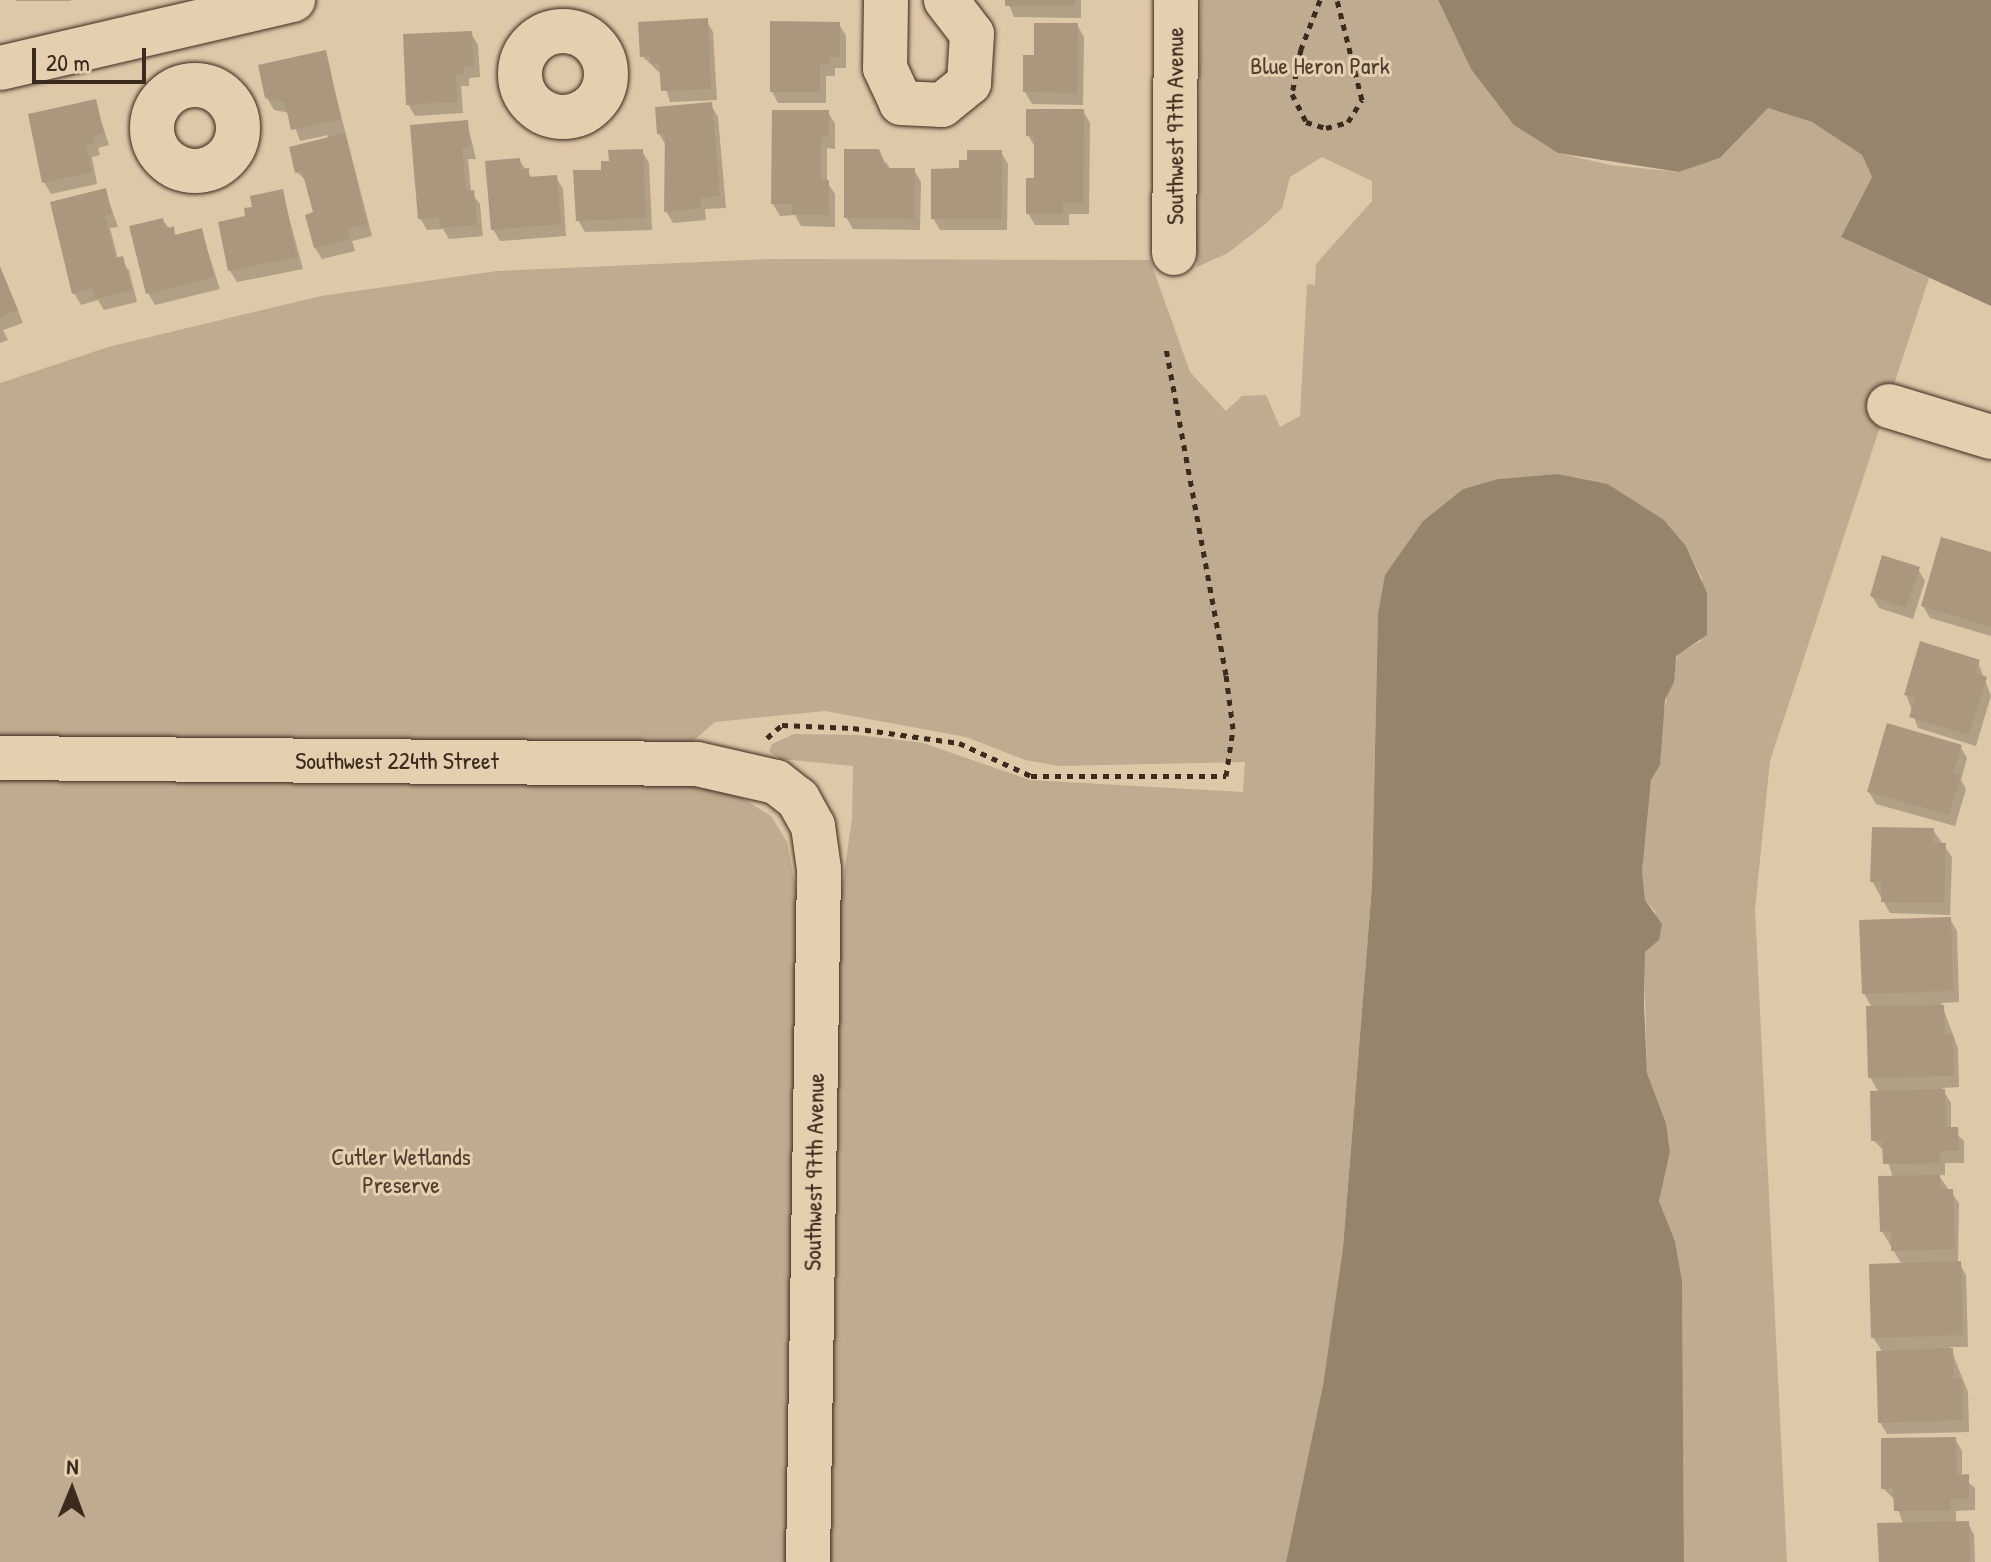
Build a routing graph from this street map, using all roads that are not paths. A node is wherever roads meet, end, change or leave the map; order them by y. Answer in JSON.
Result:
{"nodes":[{"id":1,"x":290,"y":0,"type":"edge"},
{"id":2,"x":886,"y":0,"type":"edge"},
{"id":3,"x":946,"y":0,"type":"edge"},
{"id":4,"x":1176,"y":0,"type":"edge"},
{"id":5,"x":178,"y":24,"type":"junction"},
{"id":6,"x":0,"y":68,"type":"edge"},
{"id":7,"x":185,"y":86,"type":"dead end"},
{"id":8,"x":1174,"y":253,"type":"dead end"},
{"id":9,"x":1889,"y":406,"type":"dead end"},
{"id":10,"x":1991,"y":437,"type":"edge"},
{"id":11,"x":0,"y":758,"type":"edge"},
{"id":12,"x":789,"y":791,"type":"joint"},
{"id":13,"x":808,"y":1562,"type":"edge"}],
"edges":[{"from":1,"to":5,"type":"street"},
{"from":2,"to":3,"type":"street"},
{"from":4,"to":8,"type":"street","name":"Southwest 97th Avenue"},
{"from":5,"to":6,"type":"street"},
{"from":5,"to":7,"type":"street"},
{"from":9,"to":10,"type":"street"},
{"from":11,"to":12,"type":"street","name":"Southwest 224th Street"},
{"from":12,"to":13,"type":"street","name":"Southwest 97th Avenue"}]}
